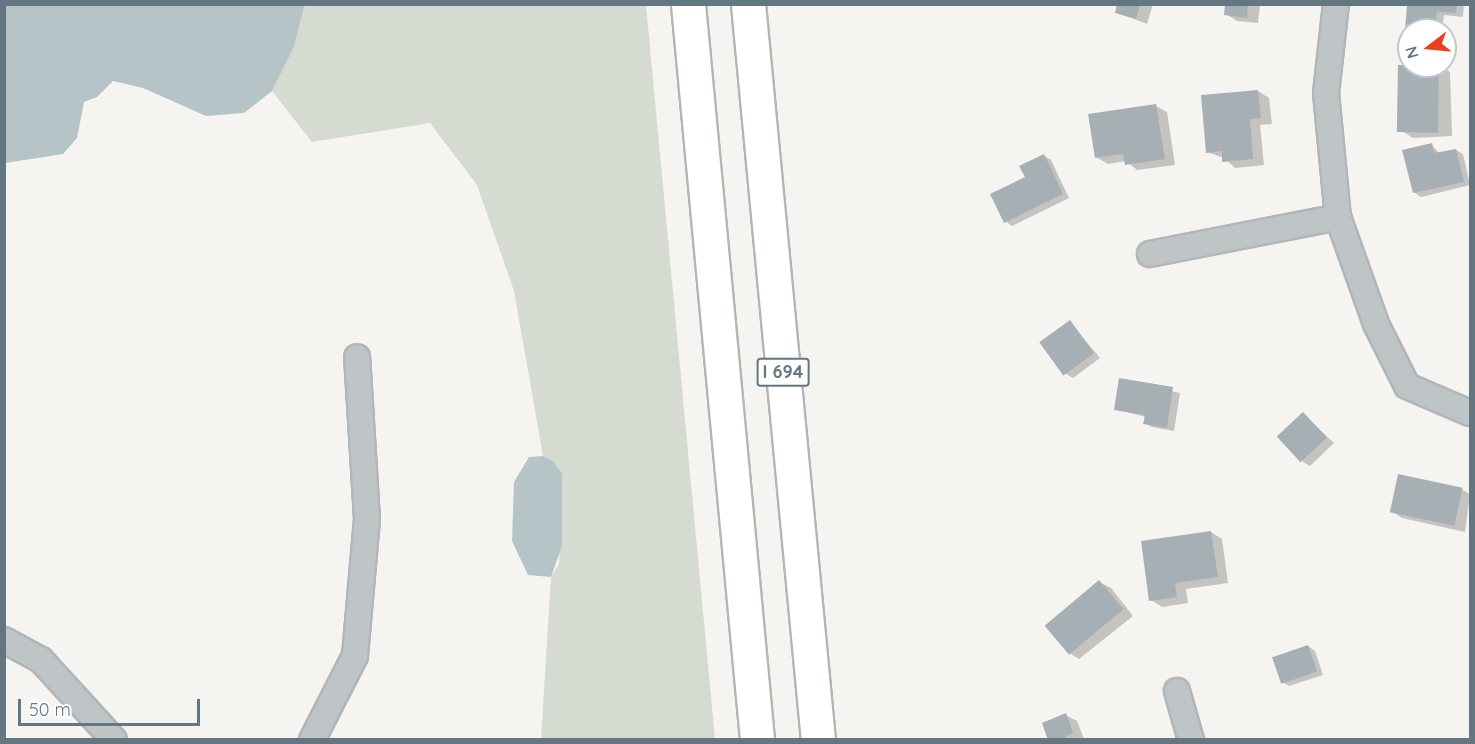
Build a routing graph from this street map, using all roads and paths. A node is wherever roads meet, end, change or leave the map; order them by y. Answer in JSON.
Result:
{"nodes":[{"id":1,"x":688,"y":4,"type":"edge"},
{"id":2,"x":748,"y":4,"type":"edge"},
{"id":3,"x":1336,"y":4,"type":"edge"},
{"id":4,"x":1338,"y":217,"type":"junction"},
{"id":5,"x":1150,"y":254,"type":"dead end"},
{"id":6,"x":357,"y":357,"type":"dead end"},
{"id":7,"x":1470,"y":413,"type":"edge"},
{"id":8,"x":4,"y":640,"type":"edge"},
{"id":9,"x":1177,"y":691,"type":"dead end"},
{"id":10,"x":114,"y":740,"type":"edge"},
{"id":11,"x":312,"y":740,"type":"edge"},
{"id":12,"x":757,"y":740,"type":"edge"},
{"id":13,"x":818,"y":740,"type":"edge"},
{"id":14,"x":1191,"y":740,"type":"edge"}],
"edges":[{"from":1,"to":12,"type":"highway"},
{"from":2,"to":13,"type":"highway","number":"I 694"},
{"from":3,"to":4,"type":"street"},
{"from":4,"to":5,"type":"street"},
{"from":4,"to":7,"type":"street"},
{"from":6,"to":11,"type":"street"},
{"from":8,"to":10,"type":"street"},
{"from":9,"to":14,"type":"street"}]}
